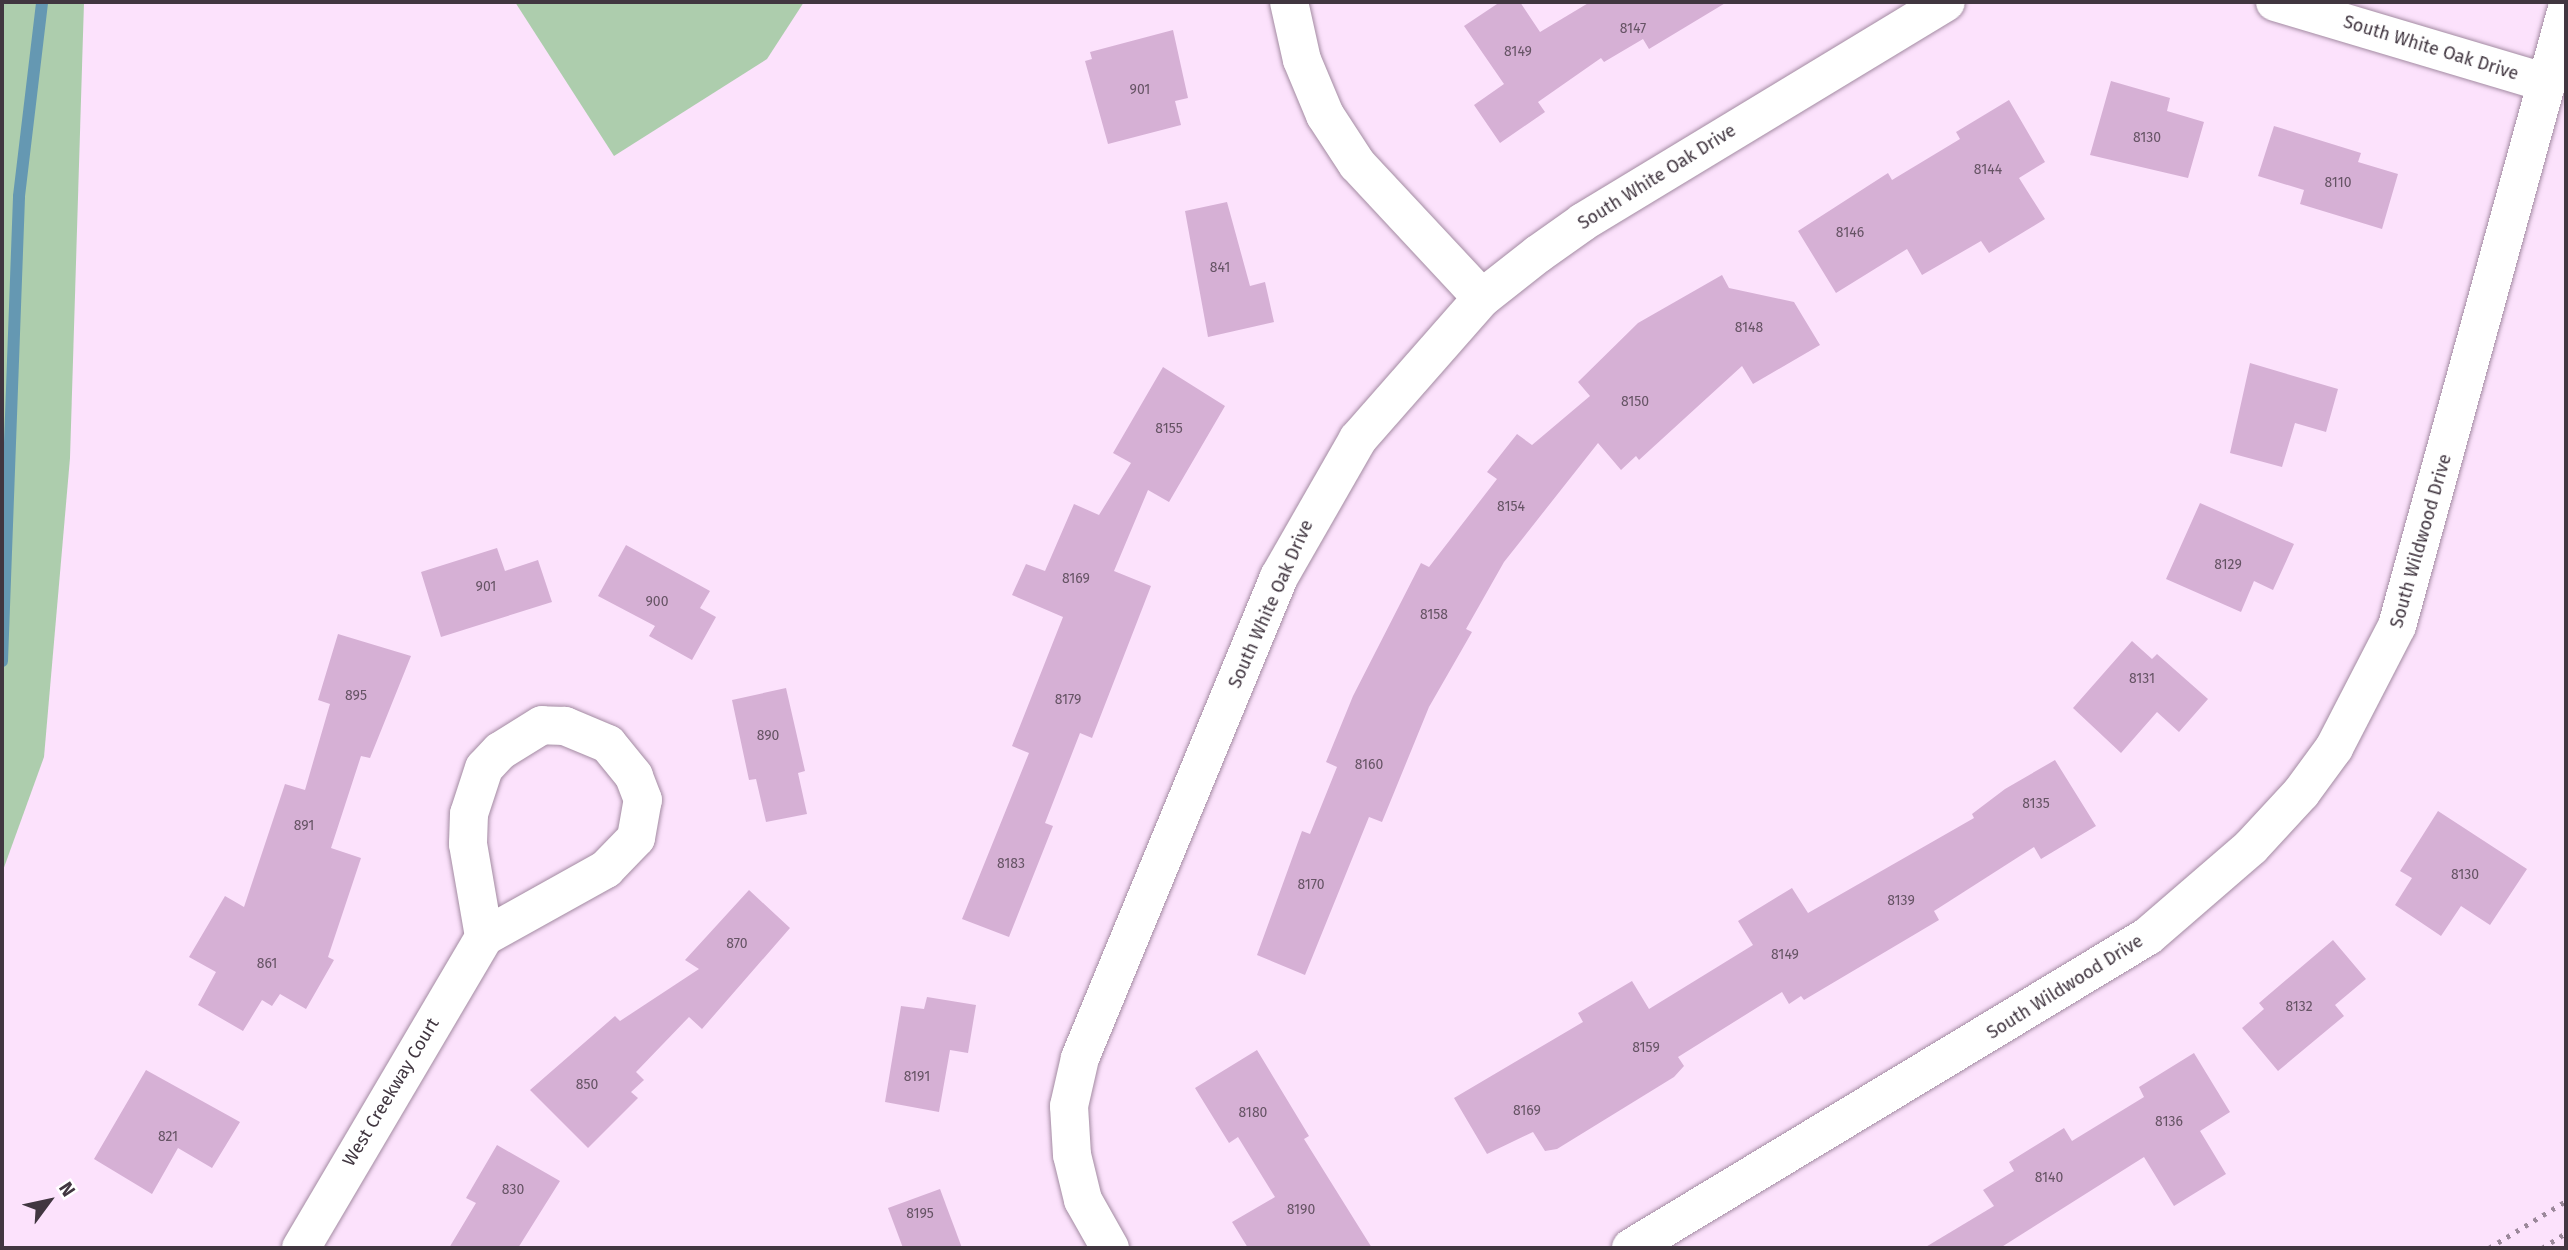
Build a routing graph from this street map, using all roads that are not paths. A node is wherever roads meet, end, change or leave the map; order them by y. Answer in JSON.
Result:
{"nodes":[{"id":1,"x":1289,"y":2,"type":"edge"},
{"id":2,"x":1946,"y":2,"type":"edge"},
{"id":3,"x":2275,"y":2,"type":"edge"},
{"id":4,"x":2566,"y":12,"type":"edge"},
{"id":5,"x":2547,"y":83,"type":"junction"},
{"id":6,"x":1482,"y":298,"type":"junction"},
{"id":7,"x":484,"y":937,"type":"junction"},
{"id":8,"x":1105,"y":1240,"type":"edge"},
{"id":9,"x":301,"y":1248,"type":"edge"},
{"id":10,"x":1631,"y":1248,"type":"edge"}],
"edges":[{"from":1,"to":6,"type":"street"},
{"from":2,"to":6,"type":"street","name":"South White Oak Drive"},
{"from":3,"to":5,"type":"street","name":"South White Oak Drive"},
{"from":4,"to":5,"type":"street","name":"South Wildwood Drive"},
{"from":5,"to":10,"type":"street","name":"South Wildwood Drive"},
{"from":6,"to":8,"type":"street","name":"South White Oak Drive"},
{"from":7,"to":7,"type":"street"},
{"from":7,"to":9,"type":"street","name":"West Creekway Court"}]}
